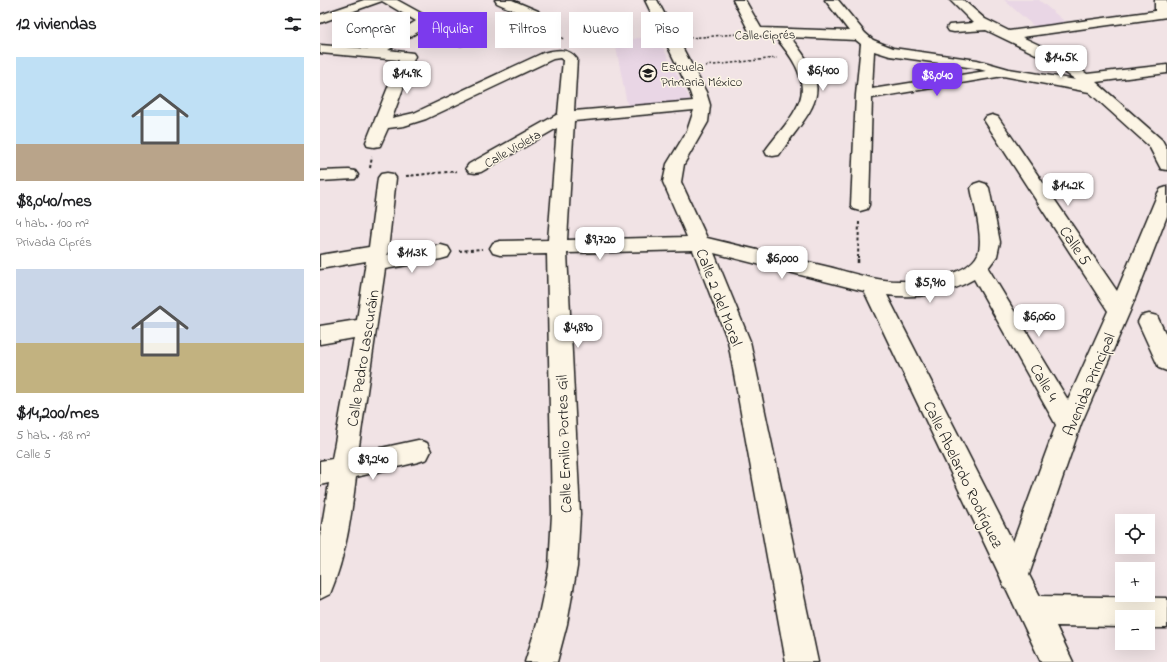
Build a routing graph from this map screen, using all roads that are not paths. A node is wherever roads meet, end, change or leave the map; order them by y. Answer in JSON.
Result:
{"nodes":[{"id":1,"x":377,"y":0,"type":"edge"},
{"id":2,"x":388,"y":0,"type":"edge"},
{"id":3,"x":500,"y":0,"type":"edge"},
{"id":4,"x":652,"y":0,"type":"edge"},
{"id":5,"x":738,"y":0,"type":"edge"},
{"id":6,"x":831,"y":0,"type":"edge"},
{"id":7,"x":956,"y":0,"type":"edge"},
{"id":8,"x":1162,"y":0,"type":"edge"},
{"id":9,"x":353,"y":4,"type":"edge"},
{"id":10,"x":528,"y":12,"type":"edge"},
{"id":11,"x":418,"y":17,"type":"edge"},
{"id":12,"x":322,"y":22,"type":"edge"},
{"id":13,"x":418,"y":26,"type":"edge"},
{"id":14,"x":989,"y":26,"type":"junction"},
{"id":15,"x":954,"y":28,"type":"dead end"},
{"id":16,"x":778,"y":32,"type":"junction"},
{"id":17,"x":1006,"y":35,"type":"junction"},
{"id":18,"x":864,"y":40,"type":"junction"},
{"id":19,"x":320,"y":49,"type":"edge"},
{"id":20,"x":374,"y":52,"type":"junction"},
{"id":21,"x":1167,"y":69,"type":"edge"},
{"id":22,"x":1007,"y":73,"type":"junction"},
{"id":23,"x":1089,"y":83,"type":"junction"},
{"id":24,"x":864,"y":95,"type":"junction"},
{"id":25,"x":702,"y":105,"type":"junction"},
{"id":26,"x":565,"y":117,"type":"junction"},
{"id":27,"x":992,"y":120,"type":"dead end"},
{"id":28,"x":381,"y":124,"type":"junction"},
{"id":29,"x":374,"y":142,"type":"dead end"},
{"id":30,"x":1162,"y":146,"type":"edge"},
{"id":31,"x":773,"y":151,"type":"dead end"},
{"id":32,"x":1167,"y":165,"type":"edge"},
{"id":33,"x":475,"y":168,"type":"road end"},
{"id":34,"x":349,"y":175,"type":"dead end"},
{"id":35,"x":320,"y":176,"type":"edge"},
{"id":36,"x":387,"y":178,"type":"road end"},
{"id":37,"x":980,"y":188,"type":"dead end"},
{"id":38,"x":1167,"y":193,"type":"edge"},
{"id":39,"x":860,"y":205,"type":"road end"},
{"id":40,"x":700,"y":243,"type":"junction"},
{"id":41,"x":557,"y":246,"type":"junction"},
{"id":42,"x":500,"y":248,"type":"road end"},
{"id":43,"x":441,"y":252,"type":"road end"},
{"id":44,"x":378,"y":258,"type":"junction"},
{"id":45,"x":320,"y":262,"type":"edge"},
{"id":46,"x":978,"y":268,"type":"junction"},
{"id":47,"x":864,"y":283,"type":"junction"},
{"id":48,"x":1119,"y":311,"type":"junction"},
{"id":49,"x":1149,"y":322,"type":"dead end"},
{"id":50,"x":367,"y":327,"type":"junction"},
{"id":51,"x":320,"y":335,"type":"edge"},
{"id":52,"x":1167,"y":362,"type":"edge"},
{"id":53,"x":1069,"y":424,"type":"junction"},
{"id":54,"x":418,"y":451,"type":"dead end"},
{"id":55,"x":332,"y":471,"type":"edge"},
{"id":56,"x":1014,"y":577,"type":"junction"},
{"id":57,"x":320,"y":584,"type":"edge"},
{"id":58,"x":1031,"y":611,"type":"junction"},
{"id":59,"x":1167,"y":613,"type":"edge"},
{"id":60,"x":541,"y":662,"type":"edge"},
{"id":61,"x":802,"y":662,"type":"edge"},
{"id":62,"x":1057,"y":662,"type":"edge"}],
"edges":[{"from":1,"to":9,"type":"street"},
{"from":2,"to":11,"type":"street"},
{"from":3,"to":10,"type":"street"},
{"from":4,"to":25,"type":"street","name":"Calle 2 del Moral"},
{"from":5,"to":16,"type":"street","name":"Calle Ciprés"},
{"from":6,"to":18,"type":"street"},
{"from":7,"to":14,"type":"street"},
{"from":8,"to":17,"type":"street"},
{"from":9,"to":12,"type":"street"},
{"from":13,"to":20,"type":"street"},
{"from":14,"to":15,"type":"street"},
{"from":14,"to":17,"type":"street"},
{"from":16,"to":18,"type":"street","name":"Calle Ciprés"},
{"from":16,"to":31,"type":"street"},
{"from":17,"to":23,"type":"street"},
{"from":18,"to":22,"type":"street"},
{"from":18,"to":24,"type":"street"},
{"from":19,"to":20,"type":"street"},
{"from":20,"to":28,"type":"street"},
{"from":21,"to":23,"type":"street"},
{"from":22,"to":23,"type":"street"},
{"from":22,"to":24,"type":"street"},
{"from":23,"to":30,"type":"street"},
{"from":24,"to":39,"type":"street"},
{"from":25,"to":26,"type":"street","name":"Calle Violeta"},
{"from":25,"to":40,"type":"street","name":"Calle 2 del Moral"},
{"from":26,"to":28,"type":"street","name":"Calle Emilio Portes Gil"},
{"from":26,"to":33,"type":"street","name":"Calle Violeta"},
{"from":26,"to":41,"type":"street","name":"Calle Emilio Portes Gil"},
{"from":27,"to":48,"type":"street","name":"Calle 5"},
{"from":28,"to":29,"type":"street"},
{"from":30,"to":32,"type":"street"},
{"from":34,"to":35,"type":"street"},
{"from":36,"to":44,"type":"street","name":"Calle Pedro Lascuráin"},
{"from":37,"to":46,"type":"street"},
{"from":38,"to":48,"type":"street","name":"Avenida Principal"},
{"from":40,"to":41,"type":"street"},
{"from":40,"to":47,"type":"street"},
{"from":40,"to":61,"type":"street","name":"Calle 2 del Moral"},
{"from":41,"to":42,"type":"street"},
{"from":41,"to":60,"type":"street","name":"Calle Emilio Portes Gil"},
{"from":43,"to":44,"type":"street"},
{"from":44,"to":45,"type":"street"},
{"from":44,"to":50,"type":"street","name":"Calle Pedro Lascuráin"},
{"from":46,"to":47,"type":"street"},
{"from":46,"to":53,"type":"street","name":"Calle 4"},
{"from":47,"to":56,"type":"street","name":"Calle Abelardo Rodríguez"},
{"from":48,"to":53,"type":"street","name":"Avenida Principal"},
{"from":49,"to":52,"type":"street"},
{"from":50,"to":51,"type":"street"},
{"from":50,"to":55,"type":"street","name":"Calle Pedro Lascuráin"},
{"from":53,"to":56,"type":"street","name":"Avenida Principal"},
{"from":54,"to":55,"type":"street"},
{"from":55,"to":57,"type":"street","name":"Calle Pedro Lascuráin"},
{"from":56,"to":58,"type":"street","name":"Calle Abelardo Rodríguez"},
{"from":58,"to":59,"type":"street"},
{"from":58,"to":62,"type":"street","name":"Calle Abelardo Rodríguez"}]}
